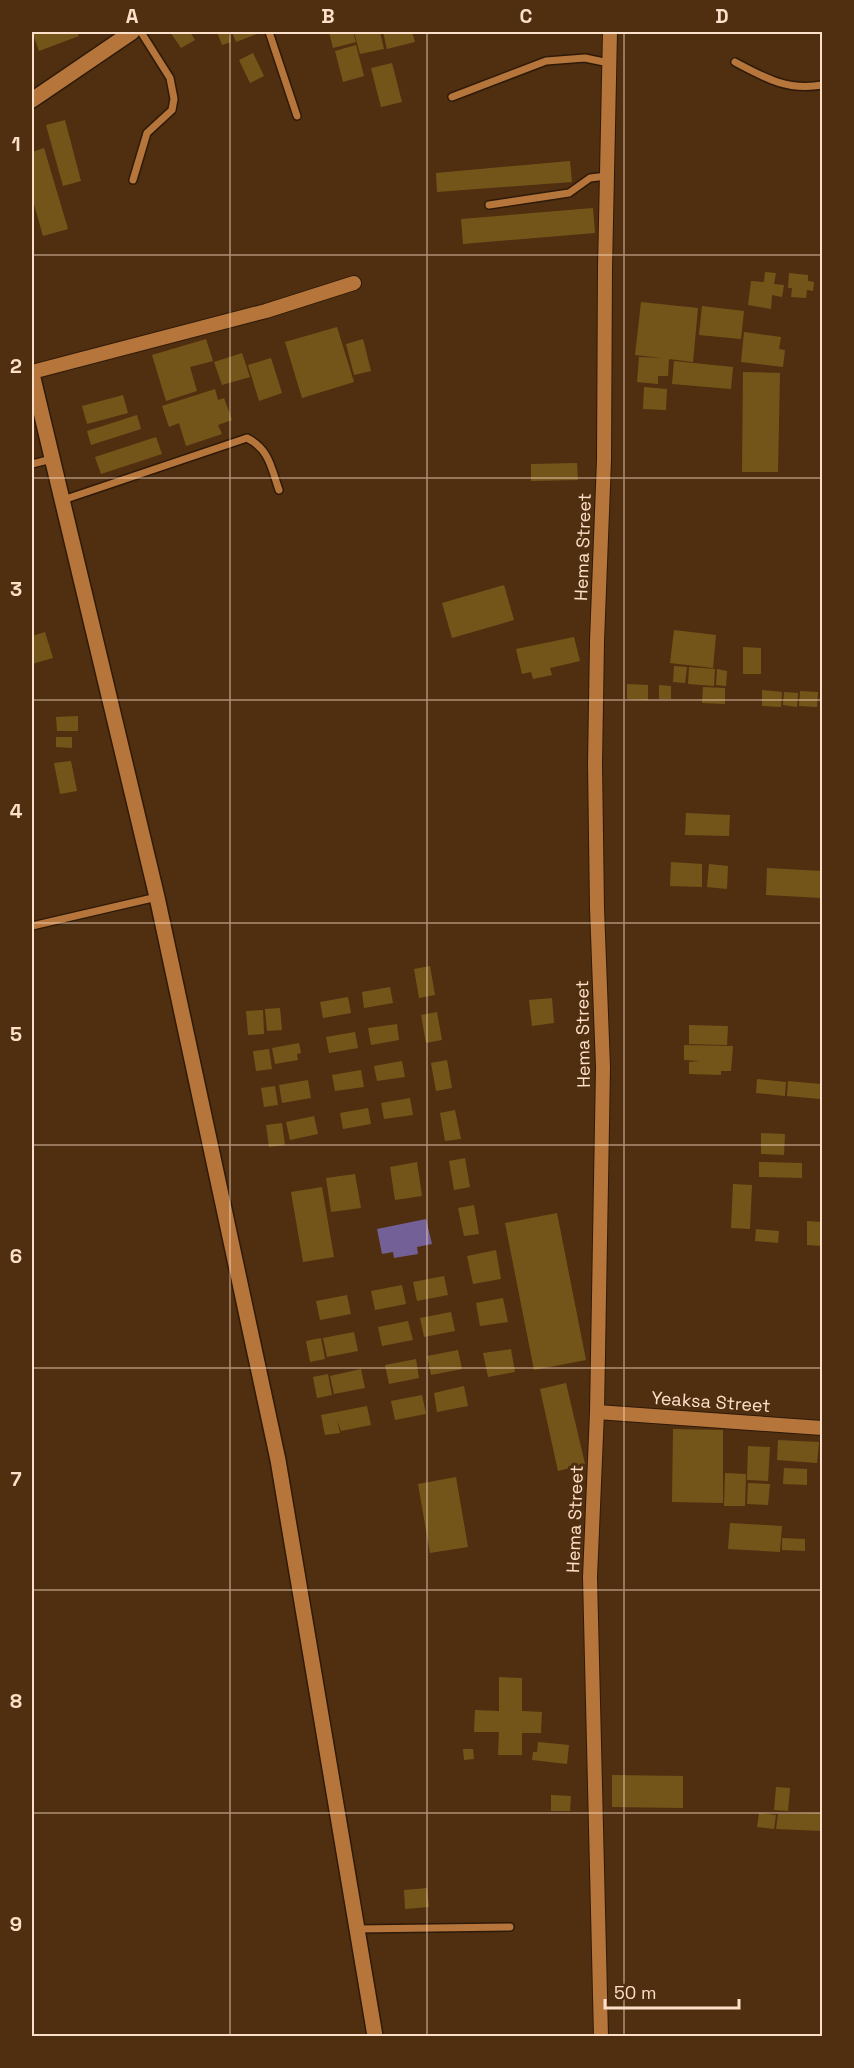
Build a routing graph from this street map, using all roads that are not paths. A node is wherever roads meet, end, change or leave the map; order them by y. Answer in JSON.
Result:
{"nodes":[{"id":1,"x":132,"y":32,"type":"edge"},
{"id":2,"x":141,"y":32,"type":"edge"},
{"id":3,"x":269,"y":32,"type":"edge"},
{"id":4,"x":610,"y":32,"type":"edge"},
{"id":5,"x":735,"y":62,"type":"dead end"},
{"id":6,"x":609,"y":63,"type":"junction"},
{"id":7,"x":822,"y":85,"type":"edge"},
{"id":8,"x":452,"y":98,"type":"dead end"},
{"id":9,"x":32,"y":100,"type":"edge"},
{"id":10,"x":297,"y":116,"type":"dead end"},
{"id":11,"x":607,"y":176,"type":"junction"},
{"id":12,"x":133,"y":180,"type":"dead end"},
{"id":13,"x":489,"y":205,"type":"dead end"},
{"id":14,"x":354,"y":283,"type":"dead end"},
{"id":15,"x":32,"y":373,"type":"edge"},
{"id":16,"x":52,"y":459,"type":"junction"},
{"id":17,"x":32,"y":464,"type":"edge"},
{"id":18,"x":279,"y":490,"type":"dead end"},
{"id":19,"x":62,"y":500,"type":"junction"},
{"id":20,"x":157,"y":897,"type":"junction"},
{"id":21,"x":32,"y":926,"type":"edge"},
{"id":22,"x":597,"y":1412,"type":"junction"},
{"id":23,"x":822,"y":1428,"type":"edge"},
{"id":24,"x":510,"y":1927,"type":"dead end"},
{"id":25,"x":357,"y":1929,"type":"junction"},
{"id":26,"x":375,"y":2037,"type":"edge"},
{"id":27,"x":601,"y":2037,"type":"edge"}],
"edges":[{"from":1,"to":9,"type":"street"},
{"from":2,"to":12,"type":"lane"},
{"from":3,"to":10,"type":"lane"},
{"from":4,"to":6,"type":"street","name":"Hema Street"},
{"from":5,"to":7,"type":"lane"},
{"from":6,"to":8,"type":"lane"},
{"from":6,"to":11,"type":"street","name":"Hema Street"},
{"from":11,"to":13,"type":"lane"},
{"from":11,"to":22,"type":"street","name":"Hema Street"},
{"from":14,"to":15,"type":"street"},
{"from":15,"to":16,"type":"street"},
{"from":16,"to":17,"type":"lane"},
{"from":16,"to":19,"type":"street"},
{"from":18,"to":19,"type":"lane"},
{"from":19,"to":20,"type":"street"},
{"from":20,"to":21,"type":"lane"},
{"from":20,"to":25,"type":"street"},
{"from":22,"to":23,"type":"street","name":"Yeaksa Street"},
{"from":22,"to":27,"type":"street","name":"Hema Street"},
{"from":24,"to":25,"type":"lane"},
{"from":25,"to":26,"type":"street"}]}
